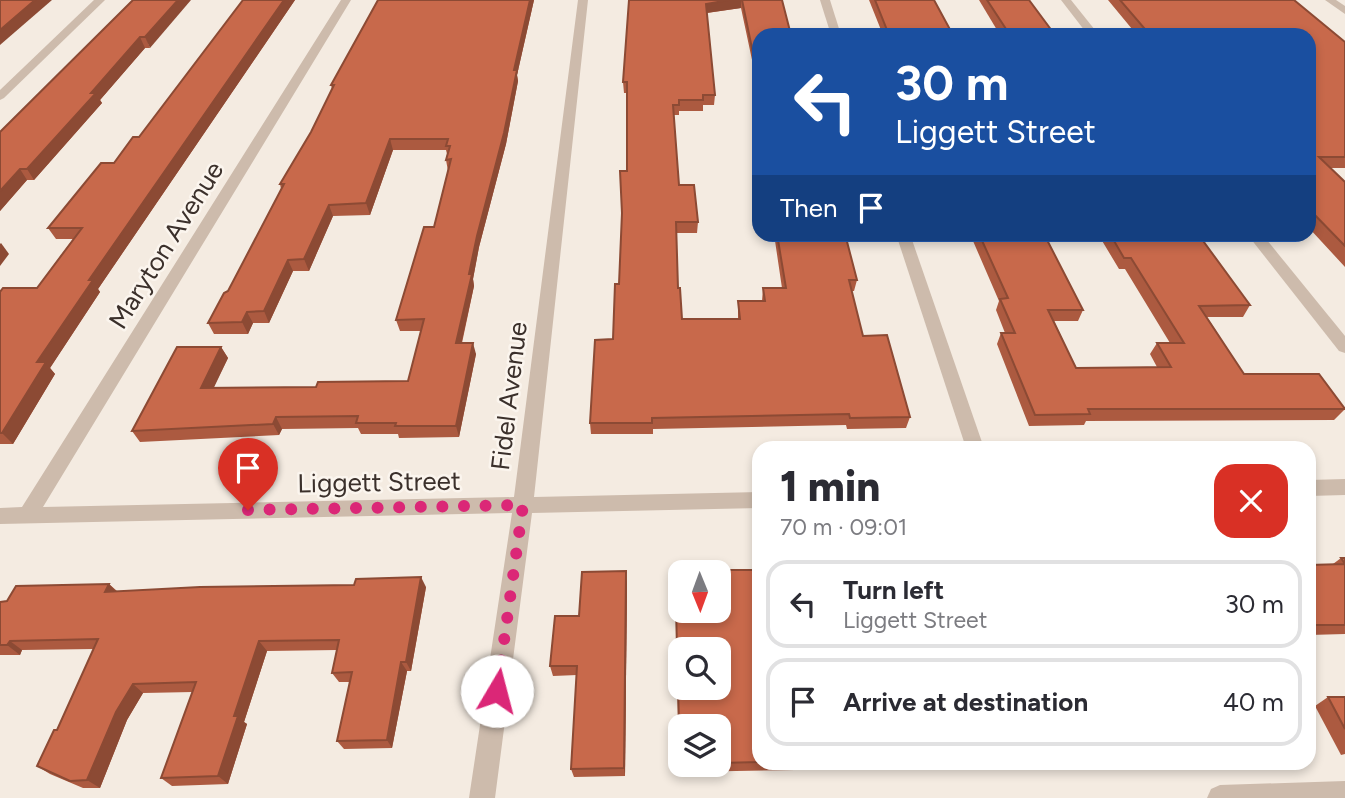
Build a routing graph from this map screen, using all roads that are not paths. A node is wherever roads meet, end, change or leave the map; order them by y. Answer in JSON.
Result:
{"nodes":[{"id":1,"x":100,"y":0,"type":"edge"},
{"id":2,"x":346,"y":0,"type":"edge"},
{"id":3,"x":583,"y":0,"type":"edge"},
{"id":4,"x":825,"y":0,"type":"edge"},
{"id":5,"x":1066,"y":0,"type":"edge"},
{"id":6,"x":1330,"y":0,"type":"edge"},
{"id":7,"x":1345,"y":11,"type":"edge"},
{"id":8,"x":834,"y":28,"type":"edge"},
{"id":9,"x":1088,"y":28,"type":"edge"},
{"id":10,"x":0,"y":96,"type":"edge"},
{"id":11,"x":906,"y":242,"type":"edge"},
{"id":12,"x":1260,"y":242,"type":"edge"},
{"id":13,"x":1345,"y":347,"type":"edge"},
{"id":14,"x":973,"y":441,"type":"edge"},
{"id":15,"x":1345,"y":487,"type":"edge"},
{"id":16,"x":1316,"y":488,"type":"edge"},
{"id":17,"x":752,"y":500,"type":"edge"},
{"id":18,"x":523,"y":505,"type":"junction"},
{"id":19,"x":28,"y":515,"type":"junction"},
{"id":20,"x":0,"y":516,"type":"edge"},
{"id":21,"x":1345,"y":794,"type":"edge"},
{"id":22,"x":482,"y":798,"type":"edge"},
{"id":23,"x":1220,"y":798,"type":"edge"}],
"edges":[{"from":1,"to":10,"type":"street"},
{"from":2,"to":19,"type":"street","name":"Maryton Avenue"},
{"from":3,"to":18,"type":"street","name":"Fidel Avenue"},
{"from":4,"to":8,"type":"street"},
{"from":5,"to":9,"type":"street"},
{"from":6,"to":7,"type":"street"},
{"from":11,"to":14,"type":"street"},
{"from":12,"to":13,"type":"street"},
{"from":15,"to":16,"type":"street"},
{"from":17,"to":18,"type":"street","name":"Liggett Street"},
{"from":18,"to":19,"type":"street","name":"Liggett Street"},
{"from":18,"to":22,"type":"street","name":"Fidel Avenue"},
{"from":19,"to":20,"type":"street","name":"Liggett Street"},
{"from":21,"to":23,"type":"street"}]}
